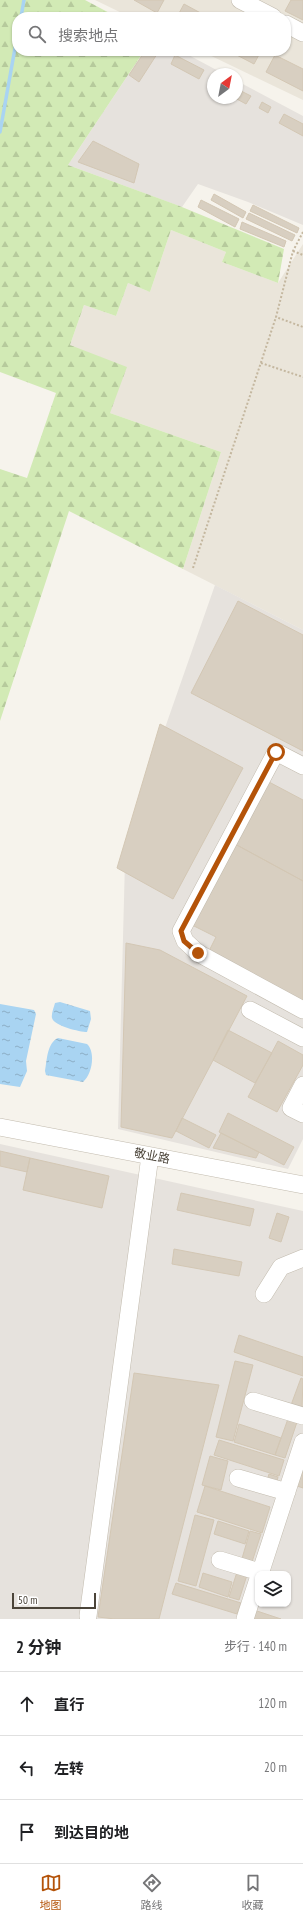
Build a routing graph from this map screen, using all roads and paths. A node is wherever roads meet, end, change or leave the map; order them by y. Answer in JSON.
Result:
{"nodes":[{"id":1,"x":240,"y":0,"type":"edge"},
{"id":2,"x":263,"y":12,"type":"edge"},
{"id":3,"x":291,"y":27,"type":"edge"},
{"id":4,"x":303,"y":33,"type":"edge"},
{"id":5,"x":303,"y":232,"type":"edge"},
{"id":6,"x":293,"y":251,"type":"junction"},
{"id":7,"x":303,"y":255,"type":"edge"},
{"id":8,"x":276,"y":317,"type":"junction"},
{"id":9,"x":303,"y":327,"type":"edge"},
{"id":10,"x":261,"y":363,"type":"junction"},
{"id":11,"x":303,"y":377,"type":"edge"},
{"id":12,"x":193,"y":568,"type":"dead end"},
{"id":13,"x":303,"y":766,"type":"edge"},
{"id":14,"x":250,"y":1010,"type":"dead end"},
{"id":15,"x":303,"y":1010,"type":"edge"},
{"id":16,"x":303,"y":1038,"type":"edge"},
{"id":17,"x":303,"y":1085,"type":"edge"},
{"id":18,"x":303,"y":1114,"type":"edge"},
{"id":19,"x":0,"y":1127,"type":"edge"},
{"id":20,"x":150,"y":1156,"type":"junction"},
{"id":21,"x":301,"y":1180,"type":"edge"},
{"id":22,"x":303,"y":1258,"type":"edge"},
{"id":23,"x":264,"y":1294,"type":"dead end"},
{"id":24,"x":253,"y":1401,"type":"dead end"},
{"id":25,"x":303,"y":1416,"type":"edge"},
{"id":26,"x":303,"y":1442,"type":"edge"},
{"id":27,"x":238,"y":1478,"type":"dead end"},
{"id":28,"x":287,"y":1492,"type":"junction"},
{"id":29,"x":220,"y":1560,"type":"dead end"},
{"id":30,"x":260,"y":1571,"type":"edge"},
{"id":31,"x":255,"y":1573,"type":"edge"},
{"id":32,"x":255,"y":1588,"type":"edge"},
{"id":33,"x":88,"y":1616,"type":"dead end"},
{"id":34,"x":245,"y":1619,"type":"edge"}],
"edges":[{"from":1,"to":2,"type":"street"},
{"from":3,"to":4,"type":"street"},
{"from":5,"to":6,"type":"path"},
{"from":6,"to":7,"type":"path"},
{"from":6,"to":8,"type":"path"},
{"from":8,"to":9,"type":"path"},
{"from":8,"to":10,"type":"path"},
{"from":10,"to":11,"type":"path"},
{"from":10,"to":12,"type":"path"},
{"from":13,"to":15,"type":"street"},
{"from":14,"to":16,"type":"street"},
{"from":17,"to":18,"type":"street"},
{"from":19,"to":20,"type":"street","name":"敬业路"},
{"from":20,"to":21,"type":"street","name":"敬业路"},
{"from":20,"to":33,"type":"street"},
{"from":22,"to":23,"type":"street"},
{"from":24,"to":25,"type":"street"},
{"from":26,"to":28,"type":"street"},
{"from":27,"to":28,"type":"street"},
{"from":28,"to":30,"type":"street"},
{"from":29,"to":31,"type":"street"},
{"from":32,"to":34,"type":"street"}]}
